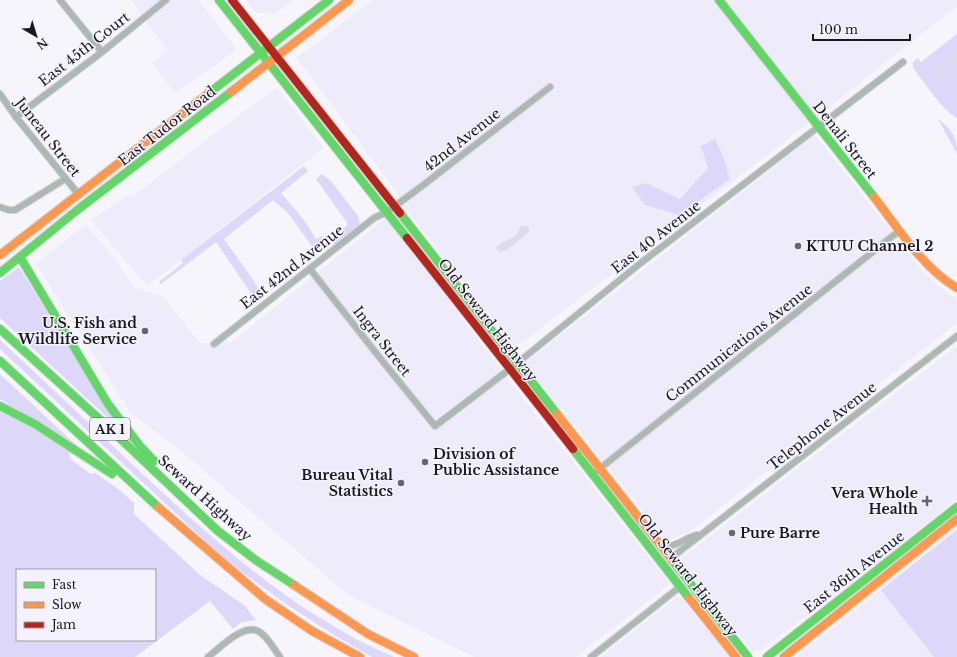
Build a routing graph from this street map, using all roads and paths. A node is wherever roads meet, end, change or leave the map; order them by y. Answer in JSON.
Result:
{"nodes":[{"id":1,"x":60,"y":0,"type":"edge"},
{"id":2,"x":166,"y":0,"type":"edge"},
{"id":3,"x":219,"y":0,"type":"edge"},
{"id":4,"x":232,"y":0,"type":"edge"},
{"id":5,"x":329,"y":0,"type":"edge"},
{"id":6,"x":349,"y":0,"type":"edge"},
{"id":7,"x":719,"y":0,"type":"edge"},
{"id":8,"x":269,"y":46,"type":"junction"},
{"id":9,"x":102,"y":52,"type":"junction"},
{"id":10,"x":260,"y":53,"type":"junction"},
{"id":11,"x":277,"y":57,"type":"junction"},
{"id":12,"x":903,"y":62,"type":"dead end"},
{"id":13,"x":268,"y":64,"type":"junction"},
{"id":14,"x":550,"y":87,"type":"dead end"},
{"id":15,"x":0,"y":94,"type":"edge"},
{"id":16,"x":16,"y":117,"type":"junction"},
{"id":17,"x":818,"y":127,"type":"junction"},
{"id":18,"x":65,"y":178,"type":"junction"},
{"id":19,"x":79,"y":195,"type":"junction"},
{"id":20,"x":395,"y":206,"type":"junction"},
{"id":21,"x":0,"y":207,"type":"edge"},
{"id":22,"x":387,"y":212,"type":"junction"},
{"id":23,"x":899,"y":231,"type":"junction"},
{"id":24,"x":2,"y":250,"type":"edge"},
{"id":25,"x":20,"y":257,"type":"junction"},
{"id":26,"x":310,"y":269,"type":"junction"},
{"id":27,"x":0,"y":273,"type":"edge"},
{"id":28,"x":957,"y":288,"type":"edge"},
{"id":29,"x":0,"y":329,"type":"edge"},
{"id":30,"x":957,"y":336,"type":"edge"},
{"id":31,"x":214,"y":344,"type":"dead end"},
{"id":32,"x":0,"y":361,"type":"edge"},
{"id":33,"x":517,"y":363,"type":"junction"},
{"id":34,"x":510,"y":369,"type":"junction"},
{"id":35,"x":0,"y":406,"type":"edge"},
{"id":36,"x":435,"y":426,"type":"joint"},
{"id":37,"x":597,"y":472,"type":"junction"},
{"id":38,"x":957,"y":507,"type":"edge"},
{"id":39,"x":171,"y":519,"type":"junction"},
{"id":40,"x":957,"y":519,"type":"edge"},
{"id":41,"x":637,"y":530,"type":"junction"},
{"id":42,"x":218,"y":531,"type":"junction"},
{"id":43,"x":701,"y":534,"type":"junction"},
{"id":44,"x":920,"y":536,"type":"junction"},
{"id":45,"x":658,"y":544,"type":"junction"},
{"id":46,"x":671,"y":558,"type":"junction"},
{"id":47,"x":881,"y":579,"type":"junction"},
{"id":48,"x":681,"y":586,"type":"junction"},
{"id":49,"x":208,"y":657,"type":"edge"},
{"id":50,"x":280,"y":657,"type":"edge"},
{"id":51,"x":360,"y":657,"type":"edge"},
{"id":52,"x":414,"y":657,"type":"edge"},
{"id":53,"x":591,"y":657,"type":"edge"},
{"id":54,"x":736,"y":657,"type":"edge"},
{"id":55,"x":748,"y":657,"type":"edge"},
{"id":56,"x":767,"y":657,"type":"edge"},
{"id":57,"x":784,"y":657,"type":"edge"}],
"edges":[{"from":1,"to":9,"type":"street"},
{"from":2,"to":9,"type":"street","name":"East 45th Court"},
{"from":3,"to":10,"type":"main road","name":"Old Seward Highway"},
{"from":4,"to":8,"type":"main road","name":"Old Seward Highway"},
{"from":5,"to":8,"type":"main road","name":"East Tudor Road"},
{"from":6,"to":11,"type":"main road","name":"East Tudor Road"},
{"from":7,"to":17,"type":"main road","name":"Denali Street"},
{"from":8,"to":10,"type":"main road","name":"East Tudor Road"},
{"from":8,"to":11,"type":"main road","name":"Old Seward Highway"},
{"from":9,"to":16,"type":"street","name":"East 45th Court"},
{"from":10,"to":13,"type":"main road","name":"Old Seward Highway"},
{"from":10,"to":19,"type":"main road","name":"East Tudor Road"},
{"from":11,"to":13,"type":"main road","name":"East Tudor Road"},
{"from":11,"to":20,"type":"main road","name":"Old Seward Highway"},
{"from":12,"to":17,"type":"street","name":"East 40 Avenue"},
{"from":13,"to":22,"type":"main road","name":"Old Seward Highway"},
{"from":13,"to":25,"type":"main road","name":"East Tudor Road"},
{"from":14,"to":20,"type":"street","name":"42nd Avenue"},
{"from":15,"to":16,"type":"street","name":"Juneau Street"},
{"from":16,"to":18,"type":"street","name":"Juneau Street"},
{"from":17,"to":23,"type":"main road","name":"Denali Street"},
{"from":17,"to":33,"type":"street","name":"East 40 Avenue"},
{"from":18,"to":19,"type":"street","name":"Juneau Street"},
{"from":18,"to":21,"type":"street"},
{"from":19,"to":24,"type":"main road","name":"East Tudor Road"},
{"from":20,"to":22,"type":"street","name":"42nd Avenue"},
{"from":20,"to":33,"type":"main road","name":"Old Seward Highway"},
{"from":22,"to":26,"type":"street","name":"East 42nd Avenue"},
{"from":22,"to":34,"type":"main road","name":"Old Seward Highway"},
{"from":23,"to":28,"type":"main road","name":"Denali Street"},
{"from":23,"to":37,"type":"street","name":"Communications Avenue"},
{"from":24,"to":25,"type":"main road"},
{"from":25,"to":27,"type":"main road","name":"East Tudor Road"},
{"from":25,"to":42,"type":"main road"},
{"from":26,"to":31,"type":"street","name":"East 42nd Avenue"},
{"from":26,"to":36,"type":"street","name":"Ingra Street"},
{"from":29,"to":42,"type":"main road","name":"Seward Highway","number":"AK 1"},
{"from":30,"to":43,"type":"street","name":"Telephone Avenue"},
{"from":32,"to":39,"type":"main road","number":"AK 1"},
{"from":33,"to":34,"type":"street","name":"East 40 Avenue"},
{"from":33,"to":37,"type":"main road","name":"Old Seward Highway"},
{"from":34,"to":36,"type":"street","name":"East 40 Avenue"},
{"from":34,"to":37,"type":"main road","name":"Old Seward Highway"},
{"from":35,"to":39,"type":"main road"},
{"from":37,"to":41,"type":"main road","name":"Old Seward Highway"},
{"from":37,"to":45,"type":"main road","name":"Old Seward Highway"},
{"from":38,"to":44,"type":"main road","name":"East 36th Avenue"},
{"from":39,"to":51,"type":"main road","number":"AK 1"},
{"from":40,"to":47,"type":"main road","name":"East 36th Avenue"},
{"from":41,"to":46,"type":"main road"},
{"from":41,"to":48,"type":"main road","name":"Old Seward Highway"},
{"from":42,"to":52,"type":"main road","name":"Seward Highway","number":"AK 1"},
{"from":43,"to":45,"type":"street","name":"Telephone Avenue"},
{"from":43,"to":46,"type":"street","name":"Telephone Avenue"},
{"from":44,"to":47,"type":"main road"},
{"from":44,"to":56,"type":"main road","name":"East 36th Avenue"},
{"from":45,"to":46,"type":"main road","name":"Old Seward Highway"},
{"from":46,"to":55,"type":"main road","name":"Old Seward Highway"},
{"from":47,"to":57,"type":"main road","name":"East 36th Avenue"},
{"from":48,"to":53,"type":"street"},
{"from":48,"to":54,"type":"main road","name":"Old Seward Highway"},
{"from":49,"to":50,"type":"street"}]}
